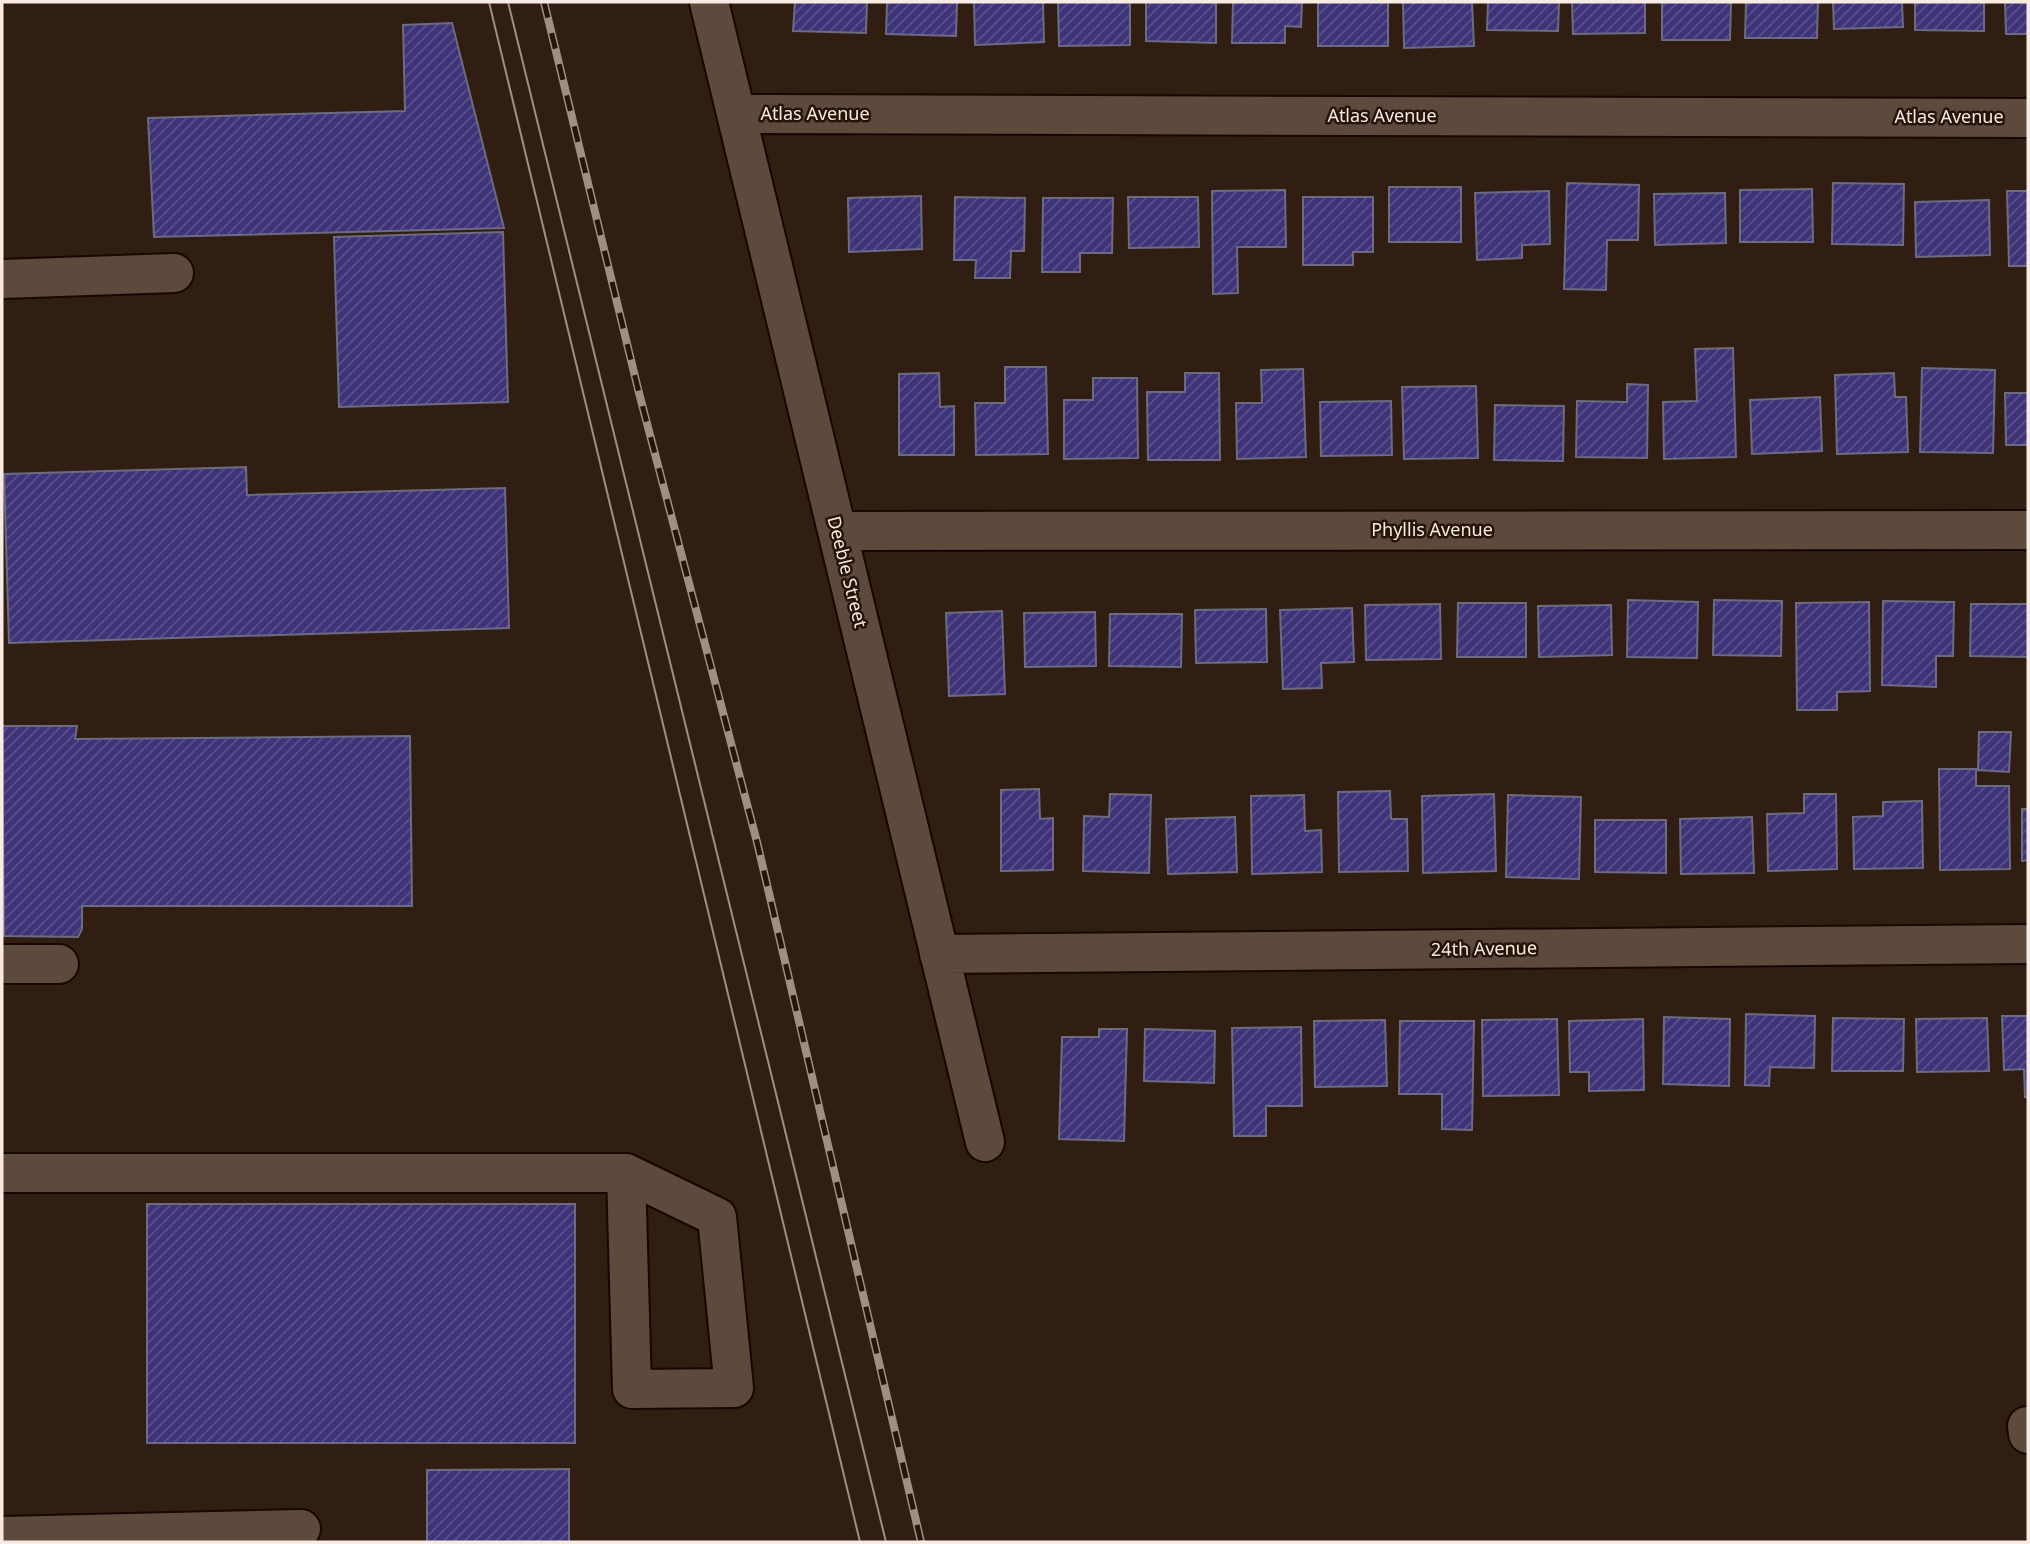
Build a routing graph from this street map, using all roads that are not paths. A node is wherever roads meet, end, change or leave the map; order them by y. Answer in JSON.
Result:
{"nodes":[{"id":1,"x":709,"y":2,"type":"edge"},
{"id":2,"x":736,"y":114,"type":"junction"},
{"id":3,"x":2028,"y":118,"type":"edge"},
{"id":4,"x":174,"y":273,"type":"dead end"},
{"id":5,"x":2,"y":279,"type":"edge"},
{"id":6,"x":2028,"y":530,"type":"edge"},
{"id":7,"x":837,"y":531,"type":"junction"},
{"id":8,"x":2028,"y":944,"type":"edge"},
{"id":9,"x":939,"y":954,"type":"junction"},
{"id":10,"x":2,"y":964,"type":"edge"},
{"id":11,"x":59,"y":964,"type":"dead end"},
{"id":12,"x":985,"y":1142,"type":"dead end"},
{"id":13,"x":2,"y":1173,"type":"edge"},
{"id":14,"x":626,"y":1173,"type":"junction"},
{"id":15,"x":301,"y":1529,"type":"dead end"},
{"id":16,"x":2,"y":1536,"type":"edge"}],
"edges":[{"from":1,"to":2,"type":"street","name":"Deeble Street"},
{"from":2,"to":3,"type":"street","name":"Atlas Avenue"},
{"from":2,"to":7,"type":"street","name":"Deeble Street"},
{"from":4,"to":5,"type":"street"},
{"from":6,"to":7,"type":"street","name":"Phyllis Avenue"},
{"from":7,"to":9,"type":"street","name":"Deeble Street"},
{"from":8,"to":9,"type":"street","name":"24th Avenue"},
{"from":9,"to":12,"type":"street","name":"Deeble Street"},
{"from":10,"to":11,"type":"street"},
{"from":13,"to":14,"type":"street"},
{"from":14,"to":14,"type":"street"},
{"from":15,"to":16,"type":"street"}]}
